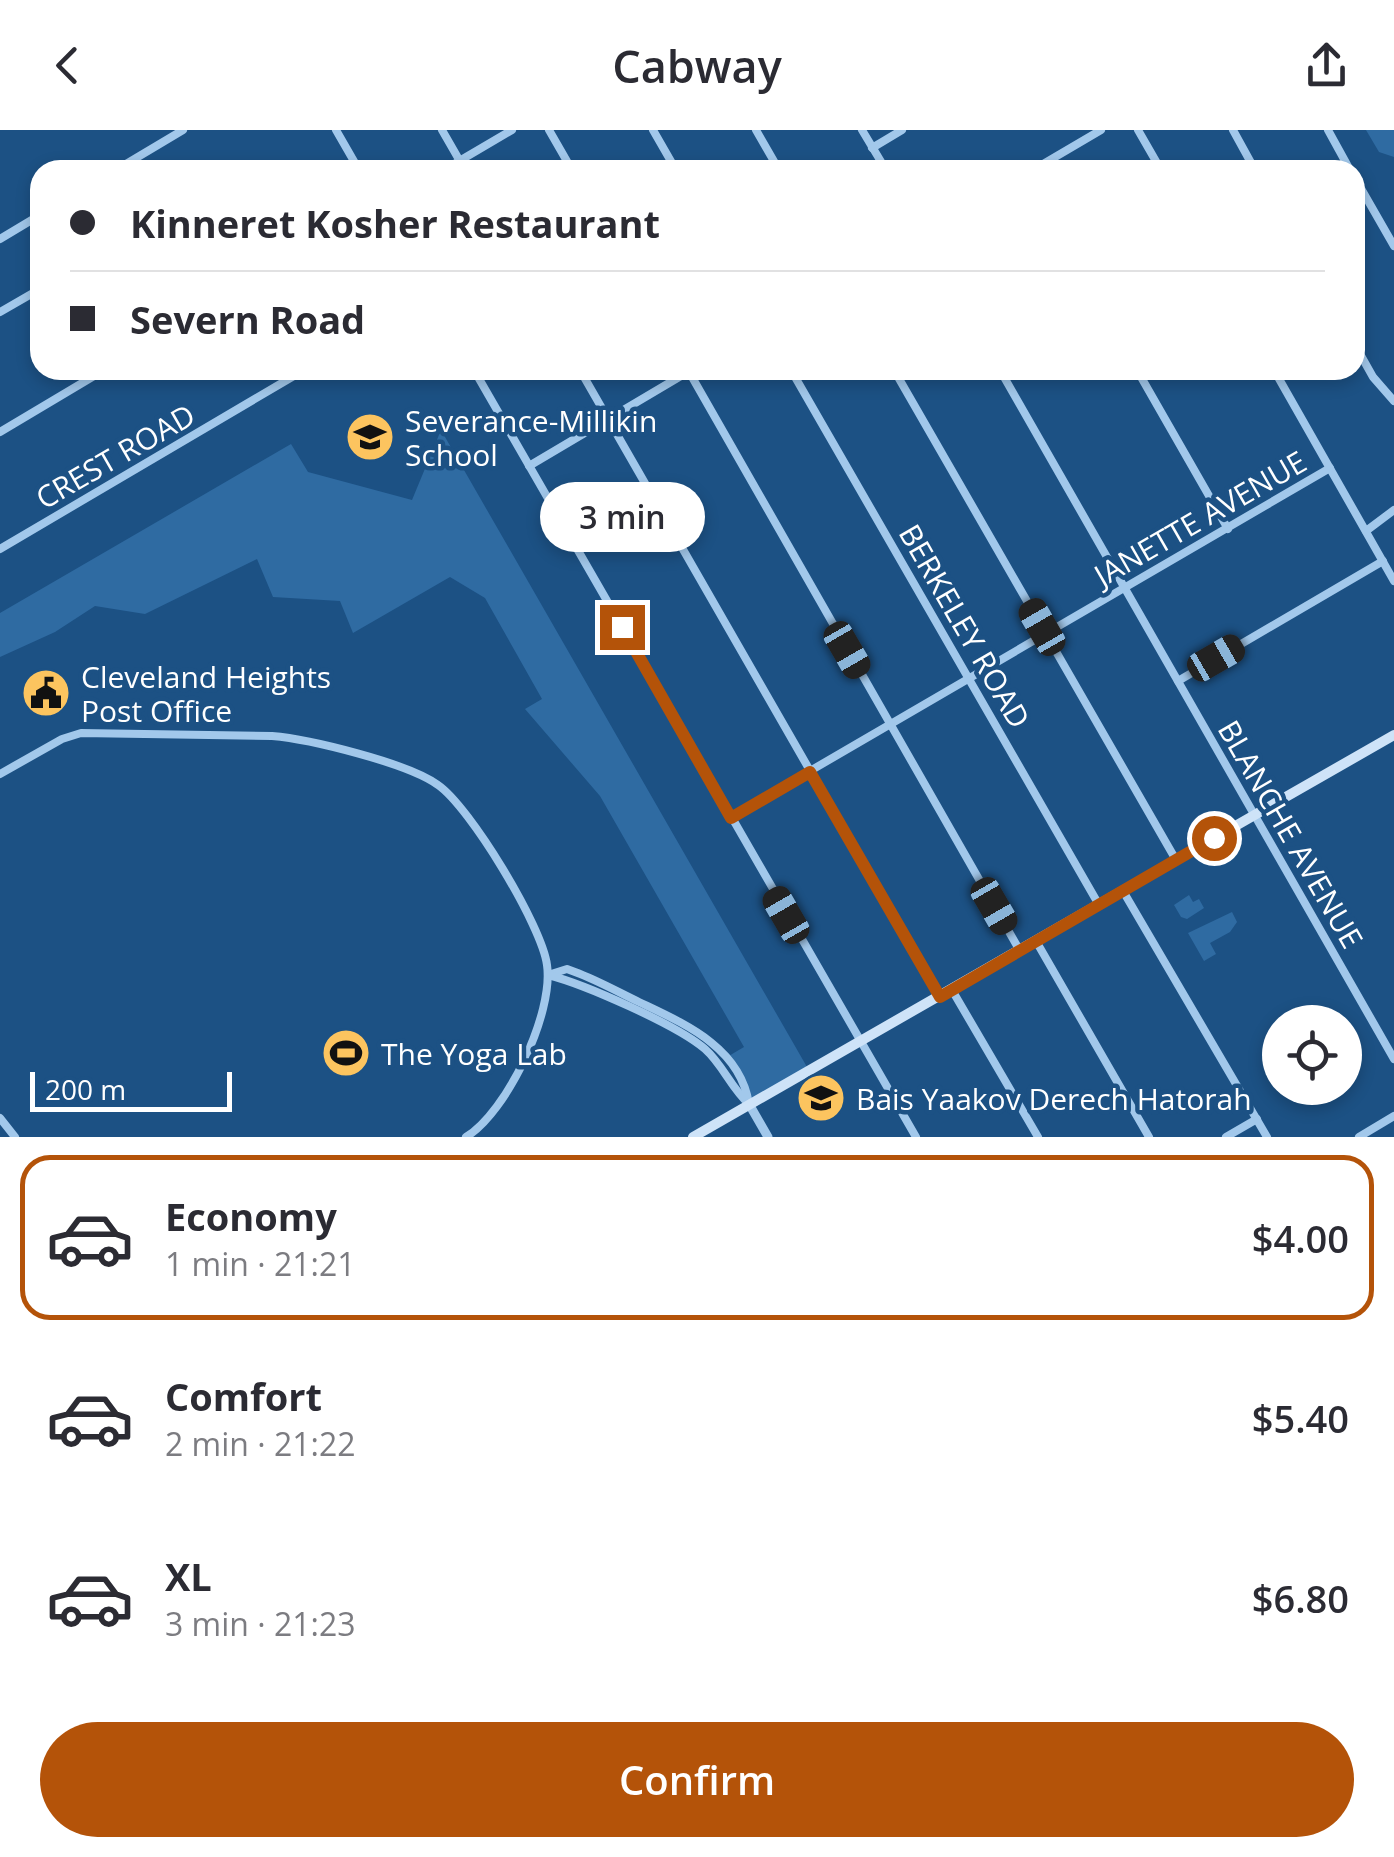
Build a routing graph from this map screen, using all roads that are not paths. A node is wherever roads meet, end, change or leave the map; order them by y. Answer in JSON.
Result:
{"nodes":[{"id":1,"x":182,"y":130,"type":"edge"},
{"id":2,"x":336,"y":130,"type":"edge"},
{"id":3,"x":442,"y":130,"type":"edge"},
{"id":4,"x":512,"y":130,"type":"edge"},
{"id":5,"x":549,"y":130,"type":"edge"},
{"id":6,"x":653,"y":130,"type":"edge"},
{"id":7,"x":756,"y":130,"type":"edge"},
{"id":8,"x":862,"y":130,"type":"edge"},
{"id":9,"x":902,"y":130,"type":"edge"},
{"id":10,"x":1101,"y":130,"type":"edge"},
{"id":11,"x":1138,"y":130,"type":"edge"},
{"id":12,"x":1233,"y":130,"type":"edge"},
{"id":13,"x":1328,"y":130,"type":"edge"},
{"id":14,"x":872,"y":148,"type":"junction"},
{"id":15,"x":132,"y":160,"type":"edge"},
{"id":16,"x":353,"y":160,"type":"edge"},
{"id":17,"x":459,"y":160,"type":"edge"},
{"id":18,"x":462,"y":160,"type":"edge"},
{"id":19,"x":566,"y":160,"type":"edge"},
{"id":20,"x":670,"y":160,"type":"edge"},
{"id":21,"x":773,"y":160,"type":"edge"},
{"id":22,"x":880,"y":160,"type":"edge"},
{"id":23,"x":1050,"y":160,"type":"edge"},
{"id":24,"x":1155,"y":160,"type":"edge"},
{"id":25,"x":1250,"y":160,"type":"edge"},
{"id":26,"x":1344,"y":160,"type":"edge"},
{"id":27,"x":1365,"y":195,"type":"edge"},
{"id":28,"x":30,"y":221,"type":"edge"},
{"id":29,"x":0,"y":239,"type":"edge"},
{"id":30,"x":1394,"y":246,"type":"edge"},
{"id":31,"x":30,"y":295,"type":"edge"},
{"id":32,"x":0,"y":312,"type":"edge"},
{"id":33,"x":1365,"y":363,"type":"edge"},
{"id":34,"x":87,"y":380,"type":"edge"},
{"id":35,"x":287,"y":380,"type":"edge"},
{"id":36,"x":480,"y":380,"type":"edge"},
{"id":37,"x":586,"y":380,"type":"edge"},
{"id":38,"x":672,"y":380,"type":"edge"},
{"id":39,"x":695,"y":380,"type":"edge"},
{"id":40,"x":798,"y":380,"type":"edge"},
{"id":41,"x":900,"y":380,"type":"edge"},
{"id":42,"x":1006,"y":380,"type":"edge"},
{"id":43,"x":1143,"y":380,"type":"edge"},
{"id":44,"x":1280,"y":380,"type":"edge"},
{"id":45,"x":1394,"y":401,"type":"edge"},
{"id":46,"x":608,"y":419,"type":"junction"},
{"id":47,"x":0,"y":432,"type":"edge"},
{"id":48,"x":528,"y":466,"type":"junction"},
{"id":49,"x":1330,"y":468,"type":"junction"},
{"id":50,"x":1394,"y":510,"type":"edge"},
{"id":51,"x":1228,"y":529,"type":"junction"},
{"id":52,"x":1366,"y":531,"type":"junction"},
{"id":53,"x":0,"y":549,"type":"edge"},
{"id":54,"x":1383,"y":561,"type":"junction"},
{"id":55,"x":1394,"y":581,"type":"edge"},
{"id":56,"x":1124,"y":588,"type":"junction"},
{"id":57,"x":1046,"y":634,"type":"junction"},
{"id":58,"x":969,"y":679,"type":"junction"},
{"id":59,"x":1178,"y":680,"type":"junction"},
{"id":60,"x":890,"y":724,"type":"junction"},
{"id":61,"x":1392,"y":740,"type":"edge"},
{"id":62,"x":810,"y":772,"type":"junction"},
{"id":63,"x":0,"y":774,"type":"edge"},
{"id":64,"x":1254,"y":815,"type":"junction"},
{"id":65,"x":731,"y":818,"type":"junction"},
{"id":66,"x":1176,"y":860,"type":"junction"},
{"id":67,"x":1123,"y":891,"type":"junction"},
{"id":68,"x":1099,"y":905,"type":"junction"},
{"id":69,"x":1036,"y":942,"type":"junction"},
{"id":70,"x":1020,"y":951,"type":"junction"},
{"id":71,"x":548,"y":975,"type":"junction"},
{"id":72,"x":952,"y":990,"type":"junction"},
{"id":73,"x":940,"y":997,"type":"junction"},
{"id":74,"x":860,"y":1043,"type":"junction"},
{"id":75,"x":1394,"y":1059,"type":"edge"},
{"id":76,"x":749,"y":1104,"type":"junction"},
{"id":77,"x":1394,"y":1116,"type":"edge"},
{"id":78,"x":0,"y":1118,"type":"edge"},
{"id":79,"x":1257,"y":1120,"type":"junction"},
{"id":80,"x":15,"y":1137,"type":"edge"},
{"id":81,"x":466,"y":1137,"type":"edge"},
{"id":82,"x":693,"y":1137,"type":"edge"},
{"id":83,"x":768,"y":1137,"type":"edge"},
{"id":84,"x":916,"y":1137,"type":"edge"},
{"id":85,"x":1038,"y":1137,"type":"edge"},
{"id":86,"x":1149,"y":1137,"type":"edge"},
{"id":87,"x":1226,"y":1137,"type":"edge"},
{"id":88,"x":1267,"y":1137,"type":"edge"},
{"id":89,"x":1360,"y":1137,"type":"edge"}],
"edges":[{"from":1,"to":15,"type":"street"},
{"from":2,"to":16,"type":"street"},
{"from":3,"to":17,"type":"street"},
{"from":4,"to":18,"type":"street"},
{"from":5,"to":19,"type":"street"},
{"from":6,"to":20,"type":"street"},
{"from":7,"to":21,"type":"street"},
{"from":8,"to":14,"type":"street"},
{"from":9,"to":14,"type":"street"},
{"from":10,"to":23,"type":"street"},
{"from":11,"to":24,"type":"street"},
{"from":12,"to":25,"type":"street"},
{"from":13,"to":26,"type":"street"},
{"from":14,"to":22,"type":"street"},
{"from":27,"to":30,"type":"street"},
{"from":28,"to":29,"type":"street"},
{"from":31,"to":32,"type":"street"},
{"from":33,"to":45,"type":"street"},
{"from":34,"to":47,"type":"street"},
{"from":35,"to":53,"type":"street","name":"CREST ROAD"},
{"from":36,"to":48,"type":"street"},
{"from":37,"to":46,"type":"street"},
{"from":38,"to":46,"type":"street"},
{"from":39,"to":60,"type":"street"},
{"from":40,"to":58,"type":"street","name":"BERKELEY ROAD"},
{"from":41,"to":57,"type":"street"},
{"from":42,"to":56,"type":"street","name":"BLANCHE AVENUE"},
{"from":43,"to":51,"type":"street"},
{"from":44,"to":49,"type":"street"},
{"from":46,"to":48,"type":"street"},
{"from":46,"to":62,"type":"street"},
{"from":48,"to":65,"type":"street"},
{"from":49,"to":51,"type":"street","name":"JANETTE AVENUE"},
{"from":49,"to":52,"type":"street"},
{"from":50,"to":52,"type":"street"},
{"from":51,"to":56,"type":"street","name":"JANETTE AVENUE"},
{"from":52,"to":54,"type":"street"},
{"from":54,"to":55,"type":"street"},
{"from":54,"to":59,"type":"street"},
{"from":56,"to":57,"type":"street","name":"JANETTE AVENUE"},
{"from":56,"to":59,"type":"street","name":"BLANCHE AVENUE"},
{"from":57,"to":58,"type":"street","name":"JANETTE AVENUE"},
{"from":57,"to":66,"type":"street"},
{"from":58,"to":60,"type":"street","name":"JANETTE AVENUE"},
{"from":58,"to":68,"type":"street","name":"BERKELEY ROAD"},
{"from":59,"to":64,"type":"street","name":"BLANCHE AVENUE"},
{"from":60,"to":62,"type":"street","name":"JANETTE AVENUE"},
{"from":60,"to":70,"type":"street"},
{"from":61,"to":64,"type":"main road"},
{"from":62,"to":65,"type":"street","name":"JANETTE AVENUE"},
{"from":62,"to":73,"type":"street"},
{"from":63,"to":71,"type":"street"},
{"from":64,"to":66,"type":"main road"},
{"from":64,"to":75,"type":"street","name":"BLANCHE AVENUE"},
{"from":65,"to":74,"type":"street"},
{"from":66,"to":67,"type":"main road"},
{"from":67,"to":68,"type":"main road"},
{"from":67,"to":79,"type":"street"},
{"from":68,"to":69,"type":"main road"},
{"from":69,"to":70,"type":"main road"},
{"from":69,"to":86,"type":"street"},
{"from":70,"to":72,"type":"main road"},
{"from":71,"to":76,"type":"street"},
{"from":71,"to":81,"type":"street"},
{"from":72,"to":73,"type":"main road"},
{"from":72,"to":85,"type":"street"},
{"from":73,"to":74,"type":"main road"},
{"from":74,"to":76,"type":"main road"},
{"from":74,"to":84,"type":"street"},
{"from":76,"to":82,"type":"main road"},
{"from":76,"to":83,"type":"street"},
{"from":77,"to":89,"type":"street"},
{"from":78,"to":80,"type":"street"},
{"from":79,"to":87,"type":"street"},
{"from":79,"to":88,"type":"street"}]}
